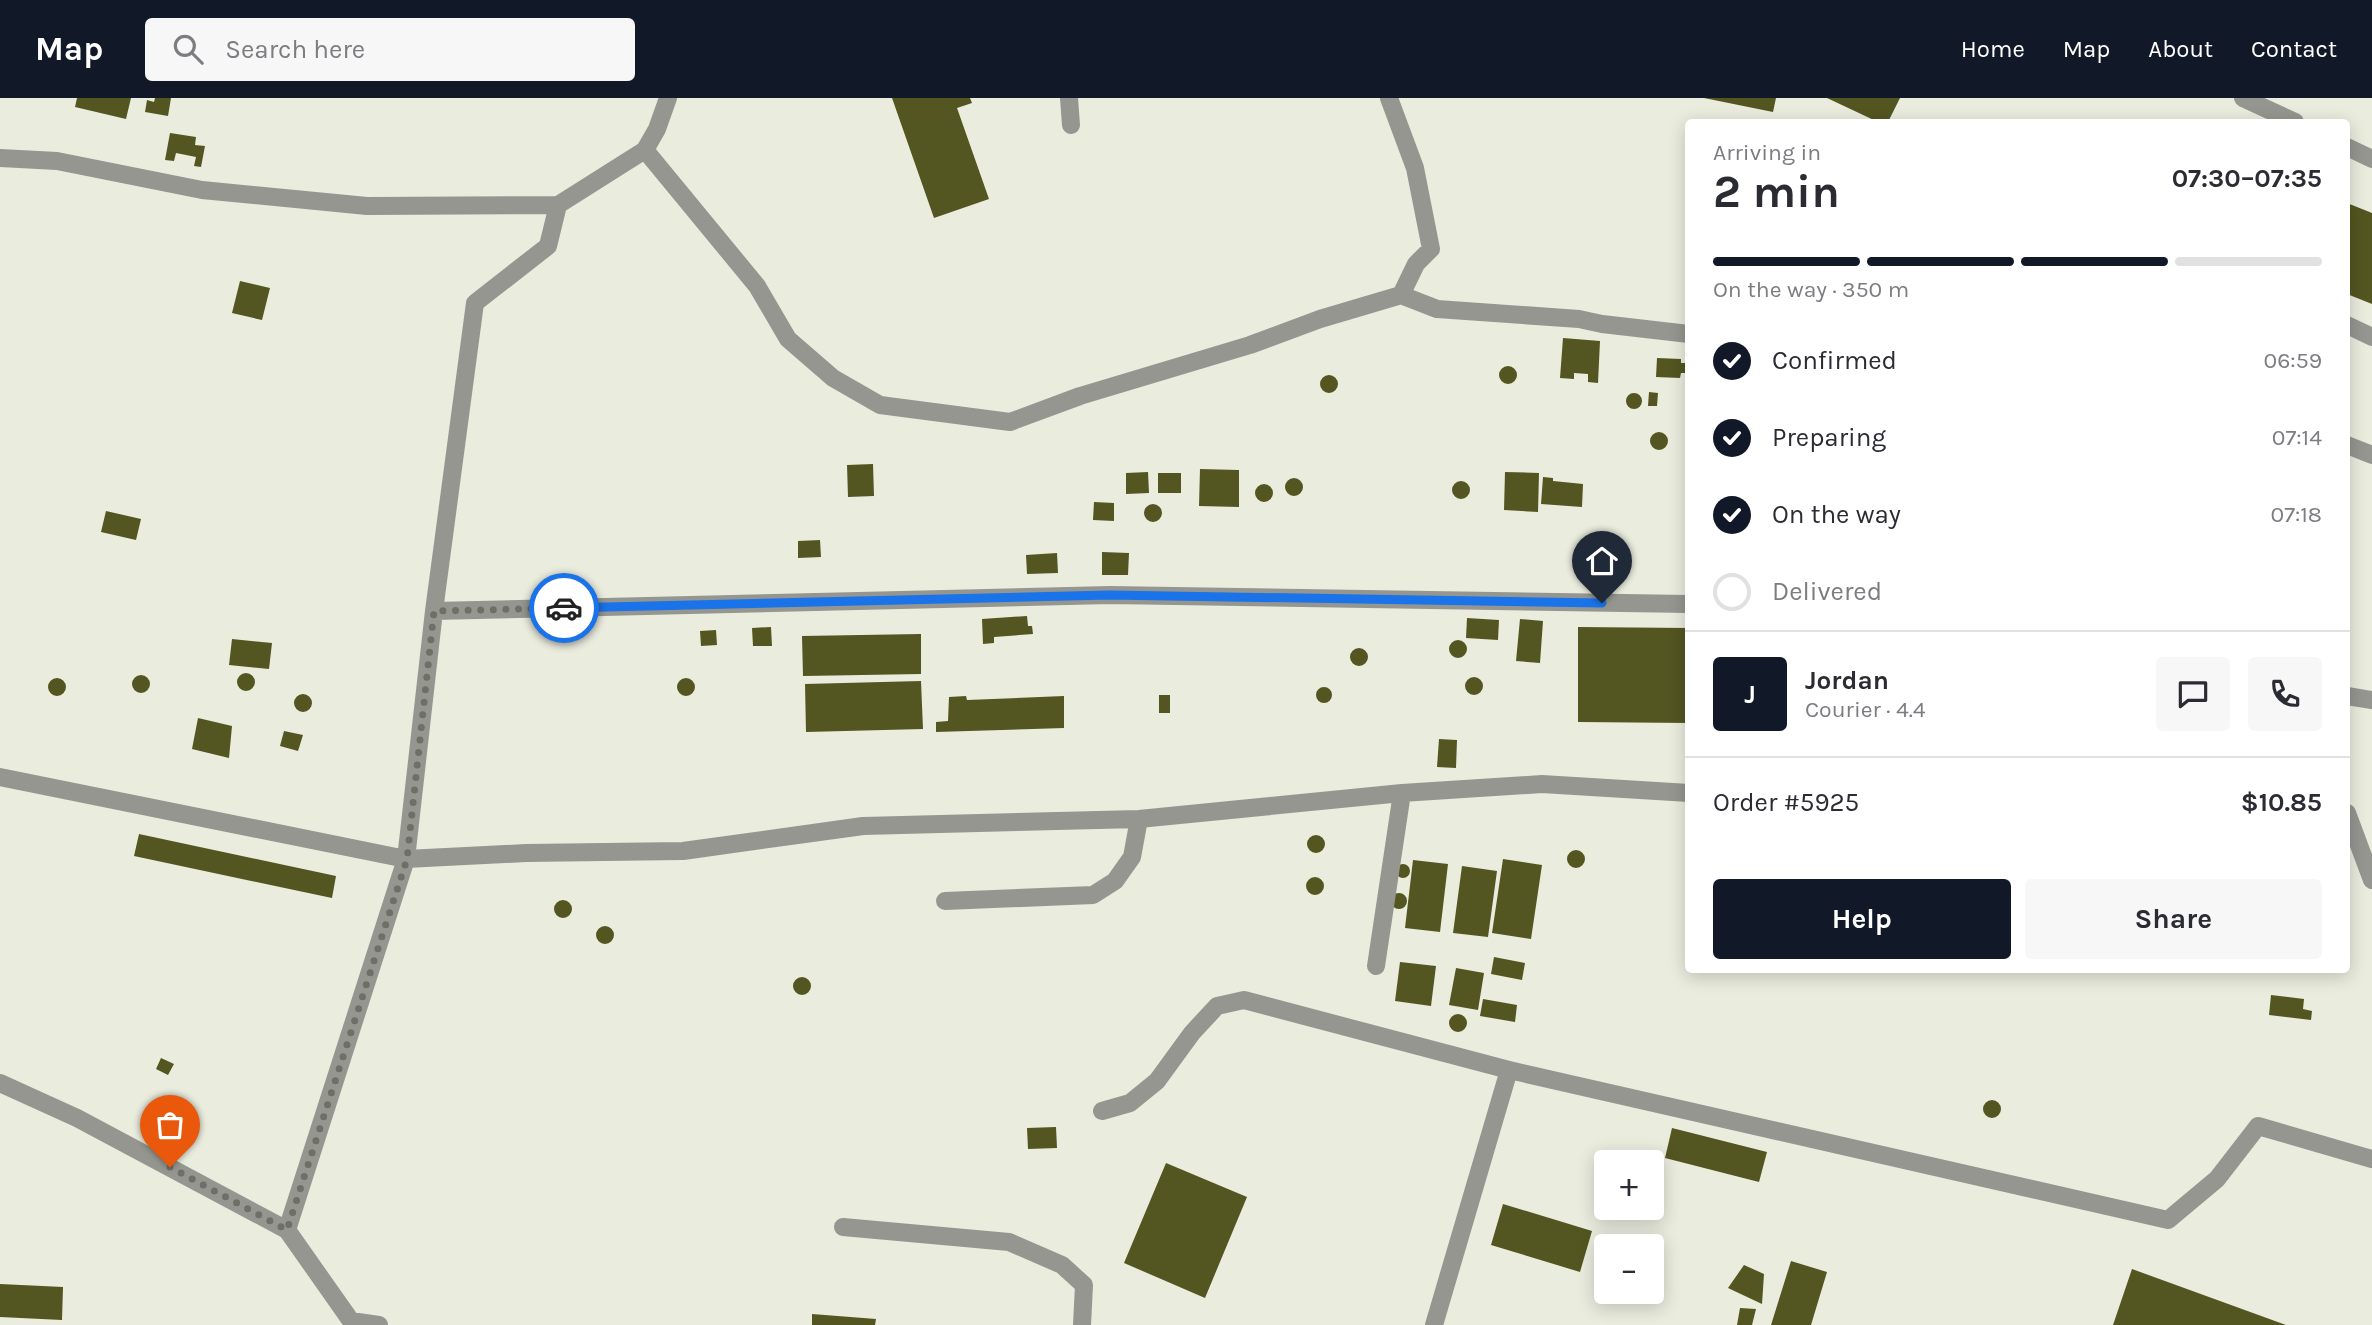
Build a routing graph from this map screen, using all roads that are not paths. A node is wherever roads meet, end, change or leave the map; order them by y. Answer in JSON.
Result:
{"nodes":[{"id":1,"x":668,"y":98,"type":"edge"},
{"id":2,"x":1069,"y":98,"type":"edge"},
{"id":3,"x":1389,"y":98,"type":"edge"},
{"id":4,"x":2243,"y":98,"type":"edge"},
{"id":5,"x":2288,"y":119,"type":"edge"},
{"id":6,"x":1071,"y":125,"type":"dead end"},
{"id":7,"x":2350,"y":148,"type":"edge"},
{"id":8,"x":645,"y":150,"type":"junction"},
{"id":9,"x":0,"y":158,"type":"edge"},
{"id":10,"x":2372,"y":159,"type":"edge"},
{"id":11,"x":558,"y":205,"type":"junction"},
{"id":12,"x":1401,"y":295,"type":"junction"},
{"id":13,"x":2350,"y":327,"type":"edge"},
{"id":14,"x":1685,"y":334,"type":"edge"},
{"id":15,"x":2372,"y":337,"type":"edge"},
{"id":16,"x":2350,"y":446,"type":"edge"},
{"id":17,"x":2372,"y":455,"type":"edge"},
{"id":18,"x":1685,"y":604,"type":"edge"},
{"id":19,"x":434,"y":611,"type":"junction"},
{"id":20,"x":2350,"y":694,"type":"edge"},
{"id":21,"x":2372,"y":700,"type":"edge"},
{"id":22,"x":0,"y":777,"type":"edge"},
{"id":23,"x":1402,"y":793,"type":"junction"},
{"id":24,"x":1685,"y":793,"type":"edge"},
{"id":25,"x":1139,"y":819,"type":"junction"},
{"id":26,"x":2350,"y":821,"type":"edge"},
{"id":27,"x":407,"y":859,"type":"junction"},
{"id":28,"x":2372,"y":880,"type":"edge"},
{"id":29,"x":945,"y":901,"type":"dead end"},
{"id":30,"x":1376,"y":966,"type":"dead end"},
{"id":31,"x":1509,"y":1070,"type":"junction"},
{"id":32,"x":1,"y":1084,"type":"edge"},
{"id":33,"x":1102,"y":1111,"type":"dead end"},
{"id":34,"x":2372,"y":1159,"type":"edge"},
{"id":35,"x":844,"y":1227,"type":"dead end"},
{"id":36,"x":287,"y":1230,"type":"junction"},
{"id":37,"x":379,"y":1325,"type":"edge"},
{"id":38,"x":1082,"y":1325,"type":"edge"},
{"id":39,"x":1434,"y":1325,"type":"edge"}],
"edges":[{"from":1,"to":8,"type":"street"},
{"from":2,"to":6,"type":"street"},
{"from":3,"to":12,"type":"street"},
{"from":4,"to":5,"type":"street"},
{"from":7,"to":10,"type":"street"},
{"from":8,"to":11,"type":"street"},
{"from":8,"to":12,"type":"street"},
{"from":9,"to":11,"type":"street"},
{"from":11,"to":19,"type":"street"},
{"from":12,"to":14,"type":"street"},
{"from":13,"to":15,"type":"street"},
{"from":16,"to":17,"type":"street"},
{"from":18,"to":19,"type":"street"},
{"from":19,"to":27,"type":"street"},
{"from":20,"to":21,"type":"street"},
{"from":22,"to":27,"type":"street"},
{"from":23,"to":24,"type":"street"},
{"from":23,"to":25,"type":"street"},
{"from":23,"to":30,"type":"street"},
{"from":25,"to":27,"type":"street"},
{"from":25,"to":29,"type":"street"},
{"from":26,"to":28,"type":"street"},
{"from":27,"to":36,"type":"street"},
{"from":31,"to":33,"type":"street"},
{"from":31,"to":34,"type":"street"},
{"from":31,"to":39,"type":"street"},
{"from":32,"to":36,"type":"street"},
{"from":35,"to":38,"type":"street"},
{"from":36,"to":37,"type":"street"}]}
